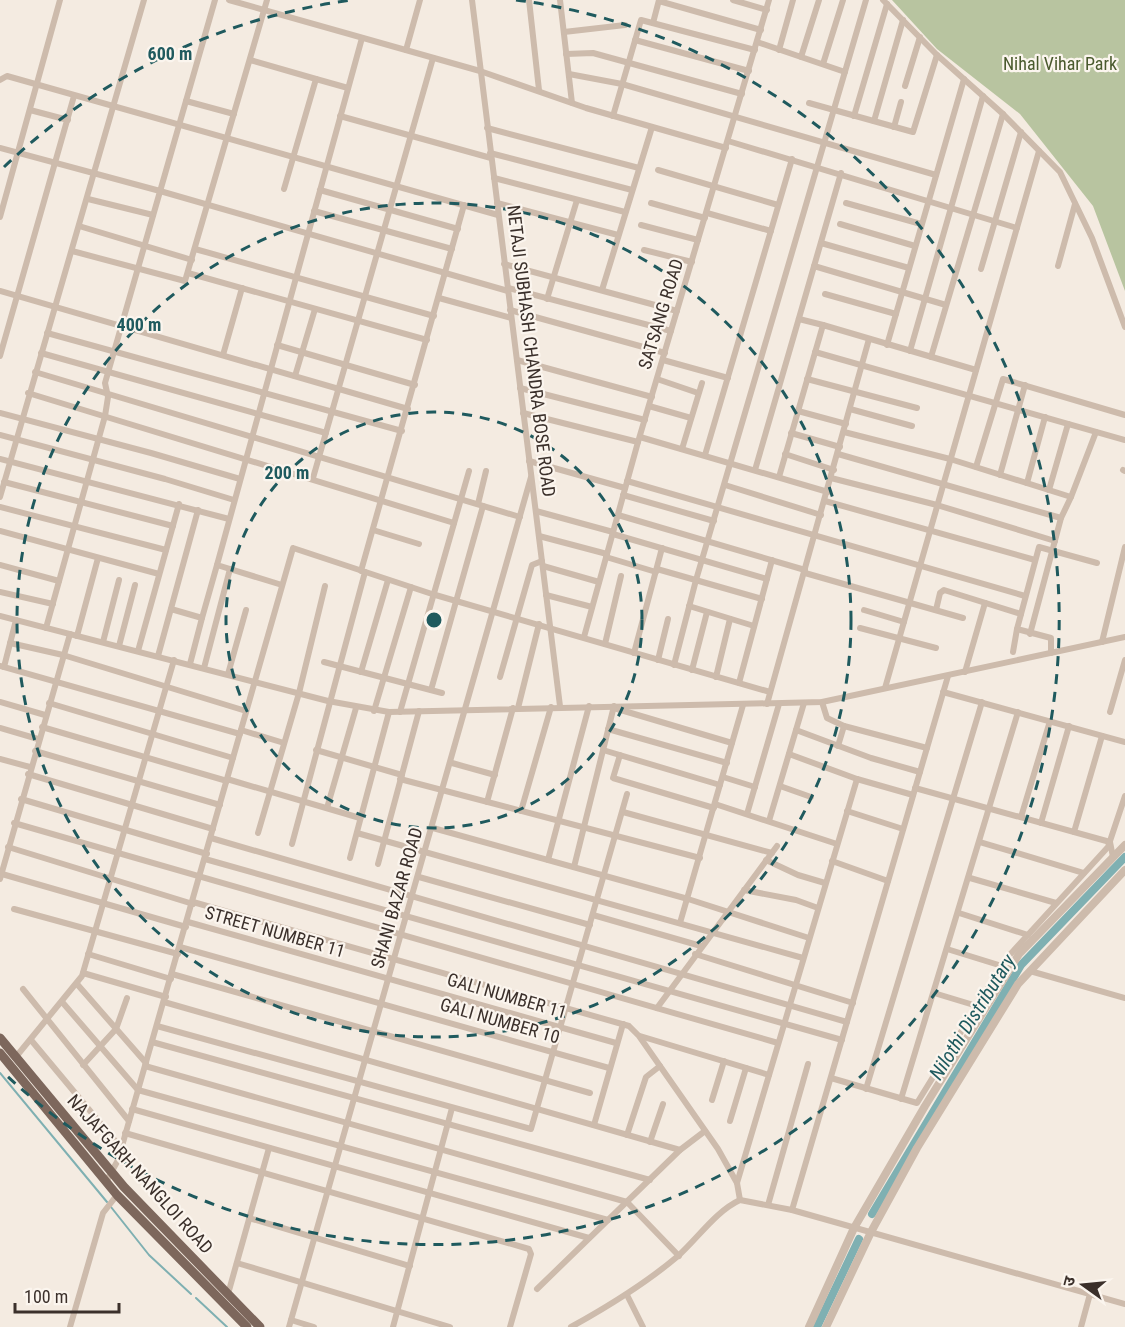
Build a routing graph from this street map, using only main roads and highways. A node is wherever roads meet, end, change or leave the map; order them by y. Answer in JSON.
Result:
{"nodes":[{"id":1,"x":0,"y":1038,"type":"edge"},
{"id":2,"x":0,"y":1053,"type":"edge"},
{"id":3,"x":248,"y":1327,"type":"edge"},
{"id":4,"x":260,"y":1327,"type":"edge"}],
"edges":[{"from":1,"to":4,"type":"main road","name":"NAJAFGARH NANGLOI ROAD"},
{"from":2,"to":3,"type":"main road"}]}
